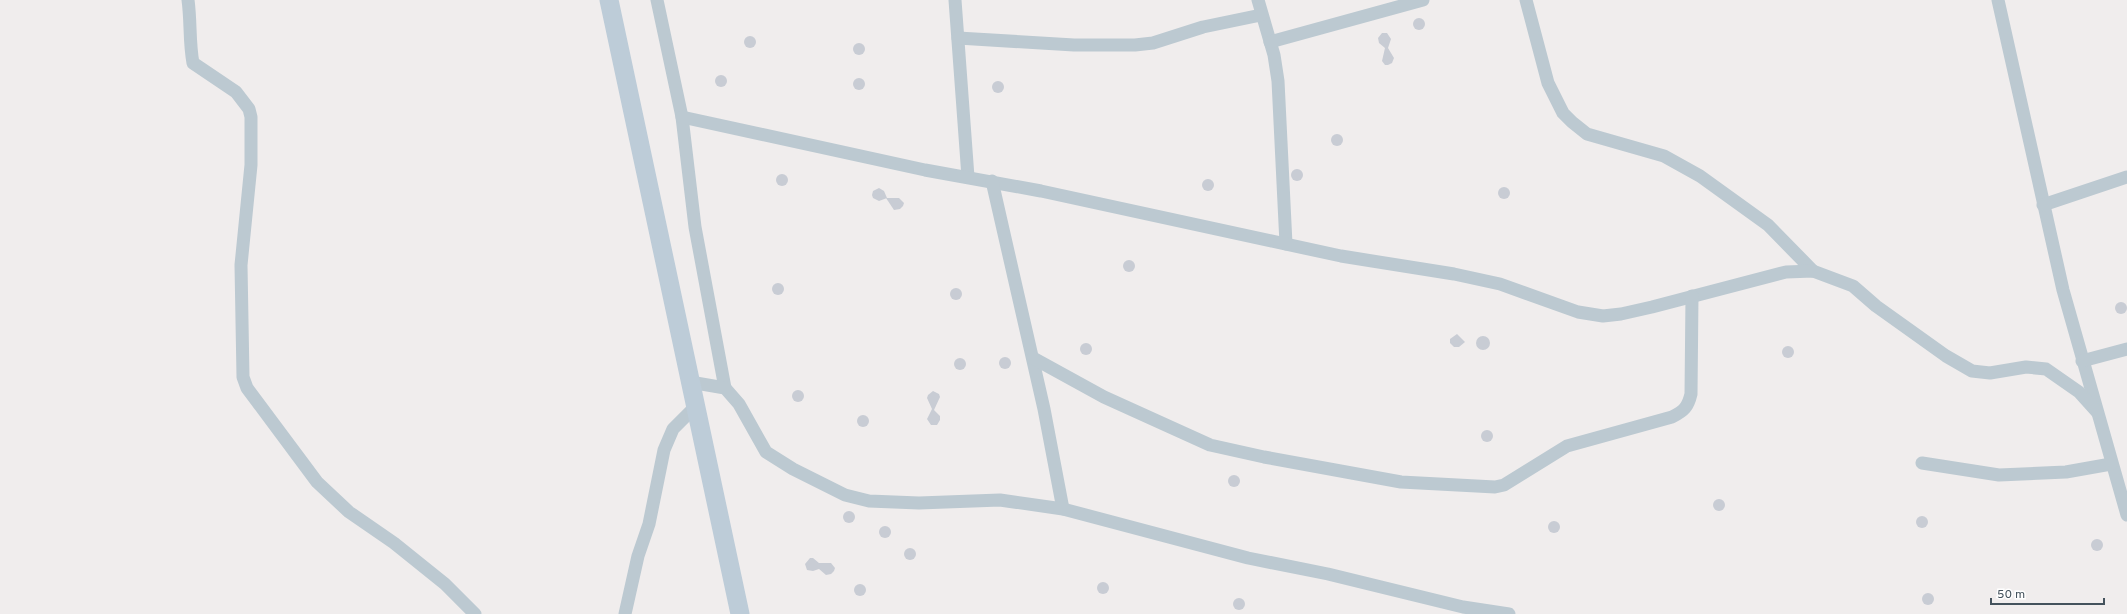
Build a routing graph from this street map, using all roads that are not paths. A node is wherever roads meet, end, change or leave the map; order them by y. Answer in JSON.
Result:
{"nodes":[{"id":1,"x":188,"y":0,"type":"edge"},
{"id":2,"x":609,"y":0,"type":"edge"},
{"id":3,"x":657,"y":0,"type":"edge"},
{"id":4,"x":954,"y":0,"type":"edge"},
{"id":5,"x":1258,"y":0,"type":"edge"},
{"id":6,"x":1423,"y":0,"type":"edge"},
{"id":7,"x":1526,"y":0,"type":"edge"},
{"id":8,"x":1998,"y":0,"type":"edge"},
{"id":9,"x":1261,"y":15,"type":"junction"},
{"id":10,"x":958,"y":38,"type":"junction"},
{"id":11,"x":1270,"y":42,"type":"junction"},
{"id":12,"x":682,"y":117,"type":"junction"},
{"id":13,"x":968,"y":177,"type":"junction"},
{"id":14,"x":2127,"y":177,"type":"edge"},
{"id":15,"x":992,"y":181,"type":"junction"},
{"id":16,"x":2043,"y":205,"type":"junction"},
{"id":17,"x":1286,"y":244,"type":"junction"},
{"id":18,"x":1813,"y":271,"type":"junction"},
{"id":19,"x":1692,"y":296,"type":"junction"},
{"id":20,"x":2127,"y":349,"type":"edge"},
{"id":21,"x":1033,"y":358,"type":"junction"},
{"id":22,"x":2082,"y":361,"type":"junction"},
{"id":23,"x":690,"y":382,"type":"junction"},
{"id":24,"x":725,"y":388,"type":"junction"},
{"id":25,"x":695,"y":407,"type":"junction"},
{"id":26,"x":2097,"y":412,"type":"junction"},
{"id":27,"x":1922,"y":463,"type":"dead end"},
{"id":28,"x":2111,"y":464,"type":"junction"},
{"id":29,"x":1063,"y":509,"type":"junction"},
{"id":30,"x":2127,"y":515,"type":"edge"},
{"id":31,"x":475,"y":614,"type":"edge"},
{"id":32,"x":625,"y":614,"type":"edge"},
{"id":33,"x":740,"y":614,"type":"edge"},
{"id":34,"x":1509,"y":614,"type":"edge"}],
"edges":[{"from":1,"to":31,"type":"street"},
{"from":2,"to":23,"type":"street"},
{"from":3,"to":12,"type":"street"},
{"from":4,"to":10,"type":"street"},
{"from":5,"to":9,"type":"street"},
{"from":6,"to":11,"type":"street"},
{"from":7,"to":18,"type":"street"},
{"from":8,"to":16,"type":"street"},
{"from":9,"to":10,"type":"street"},
{"from":9,"to":11,"type":"street"},
{"from":10,"to":13,"type":"street"},
{"from":11,"to":17,"type":"street"},
{"from":12,"to":13,"type":"street"},
{"from":12,"to":24,"type":"street"},
{"from":13,"to":15,"type":"street"},
{"from":14,"to":16,"type":"street"},
{"from":15,"to":17,"type":"street"},
{"from":15,"to":21,"type":"street"},
{"from":16,"to":22,"type":"street"},
{"from":17,"to":19,"type":"street"},
{"from":18,"to":19,"type":"street"},
{"from":18,"to":26,"type":"street"},
{"from":19,"to":21,"type":"street"},
{"from":20,"to":22,"type":"street"},
{"from":21,"to":29,"type":"street"},
{"from":22,"to":26,"type":"street"},
{"from":23,"to":24,"type":"street"},
{"from":23,"to":25,"type":"street"},
{"from":24,"to":29,"type":"street"},
{"from":25,"to":32,"type":"street"},
{"from":25,"to":33,"type":"street"},
{"from":26,"to":28,"type":"street"},
{"from":27,"to":28,"type":"street"},
{"from":28,"to":30,"type":"street"},
{"from":29,"to":34,"type":"street"}]}
